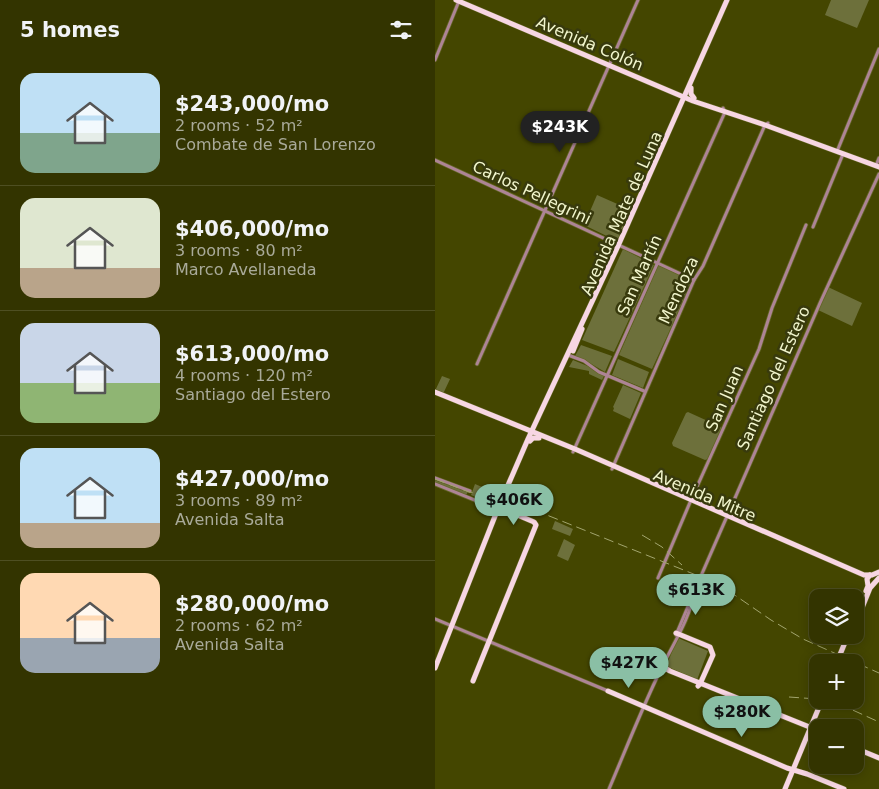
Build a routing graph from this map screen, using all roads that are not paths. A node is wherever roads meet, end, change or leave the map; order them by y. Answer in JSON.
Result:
{"nodes":[{"id":1,"x":459,"y":0,"type":"edge"},
{"id":2,"x":638,"y":0,"type":"edge"},
{"id":3,"x":728,"y":0,"type":"edge"},
{"id":4,"x":879,"y":49,"type":"edge"},
{"id":5,"x":435,"y":60,"type":"edge"},
{"id":6,"x":610,"y":64,"type":"junction"},
{"id":7,"x":689,"y":88,"type":"junction"},
{"id":8,"x":677,"y":92,"type":"junction"},
{"id":9,"x":686,"y":96,"type":"junction"},
{"id":10,"x":694,"y":100,"type":"junction"},
{"id":11,"x":682,"y":104,"type":"junction"},
{"id":12,"x":724,"y":110,"type":"junction"},
{"id":13,"x":766,"y":124,"type":"junction"},
{"id":14,"x":838,"y":149,"type":"junction"},
{"id":15,"x":843,"y":154,"type":"junction"},
{"id":16,"x":435,"y":160,"type":"edge"},
{"id":17,"x":878,"y":163,"type":"edge"},
{"id":18,"x":879,"y":174,"type":"edge"},
{"id":19,"x":544,"y":212,"type":"junction"},
{"id":20,"x":806,"y":224,"type":"dead end"},
{"id":21,"x":813,"y":228,"type":"dead end"},
{"id":22,"x":620,"y":246,"type":"junction"},
{"id":23,"x":658,"y":263,"type":"junction"},
{"id":24,"x":694,"y":280,"type":"junction"},
{"id":25,"x":569,"y":355,"type":"junction"},
{"id":26,"x":477,"y":364,"type":"dead end"},
{"id":27,"x":608,"y":376,"type":"junction"},
{"id":28,"x":645,"y":392,"type":"junction"},
{"id":29,"x":435,"y":394,"type":"edge"},
{"id":30,"x":531,"y":433,"type":"junction"},
{"id":31,"x":540,"y":437,"type":"junction"},
{"id":32,"x":574,"y":451,"type":"junction"},
{"id":33,"x":612,"y":467,"type":"junction"},
{"id":34,"x":435,"y":478,"type":"edge"},
{"id":35,"x":435,"y":484,"type":"edge"},
{"id":36,"x":470,"y":491,"type":"dead end"},
{"id":37,"x":690,"y":501,"type":"junction"},
{"id":38,"x":500,"y":509,"type":"junction"},
{"id":39,"x":727,"y":517,"type":"junction"},
{"id":40,"x":658,"y":578,"type":"dead end"},
{"id":41,"x":874,"y":579,"type":"edge"},
{"id":42,"x":864,"y":600,"type":"edge"},
{"id":43,"x":864,"y":603,"type":"edge"},
{"id":44,"x":435,"y":619,"type":"edge"},
{"id":45,"x":452,"y":626,"type":"junction"},
{"id":46,"x":677,"y":634,"type":"junction"},
{"id":47,"x":489,"y":641,"type":"junction"},
{"id":48,"x":665,"y":661,"type":"junction"},
{"id":49,"x":435,"y":668,"type":"edge"},
{"id":50,"x":660,"y":670,"type":"junction"},
{"id":51,"x":473,"y":681,"type":"dead end"},
{"id":52,"x":699,"y":685,"type":"junction"},
{"id":53,"x":608,"y":690,"type":"joint"},
{"id":54,"x":643,"y":707,"type":"junction"},
{"id":55,"x":809,"y":726,"type":"edge"},
{"id":56,"x":809,"y":736,"type":"edge"},
{"id":57,"x":864,"y":750,"type":"edge"},
{"id":58,"x":879,"y":756,"type":"edge"},
{"id":59,"x":793,"y":771,"type":"junction"},
{"id":60,"x":802,"y":773,"type":"junction"},
{"id":61,"x":609,"y":789,"type":"edge"},
{"id":62,"x":787,"y":789,"type":"edge"},
{"id":63,"x":838,"y":789,"type":"edge"},
{"id":64,"x":844,"y":789,"type":"edge"}],
"edges":[{"from":1,"to":5,"type":"street"},
{"from":1,"to":6,"type":"main road","name":"Avenida Colón"},
{"from":2,"to":6,"type":"street"},
{"from":3,"to":7,"type":"main road","name":"Avenida Mate de Luna"},
{"from":4,"to":14,"type":"street"},
{"from":6,"to":8,"type":"main road","name":"Avenida Colón"},
{"from":6,"to":19,"type":"street"},
{"from":7,"to":8,"type":"main road"},
{"from":7,"to":9,"type":"main road","name":"Avenida Mate de Luna"},
{"from":7,"to":10,"type":"main road"},
{"from":8,"to":9,"type":"main road","name":"Avenida Colón"},
{"from":8,"to":11,"type":"main road"},
{"from":9,"to":10,"type":"main road","name":"Avenida Colón"},
{"from":9,"to":11,"type":"main road","name":"Avenida Mate de Luna"},
{"from":10,"to":11,"type":"main road"},
{"from":10,"to":12,"type":"main road","name":"Avenida Colón"},
{"from":11,"to":22,"type":"main road","name":"Avenida Mate de Luna"},
{"from":12,"to":13,"type":"main road","name":"Avenida Colón"},
{"from":12,"to":23,"type":"street","name":"San Martín"},
{"from":13,"to":14,"type":"main road"},
{"from":13,"to":15,"type":"main road"},
{"from":13,"to":24,"type":"street","name":"Mendoza"},
{"from":14,"to":17,"type":"main road"},
{"from":15,"to":17,"type":"main road"},
{"from":15,"to":21,"type":"street"},
{"from":16,"to":19,"type":"street","name":"Carlos Pellegrini"},
{"from":18,"to":39,"type":"street","name":"Santiago del Estero"},
{"from":19,"to":22,"type":"street","name":"Carlos Pellegrini"},
{"from":19,"to":26,"type":"street"},
{"from":20,"to":37,"type":"street","name":"San Juan"},
{"from":22,"to":23,"type":"street","name":"Carlos Pellegrini"},
{"from":22,"to":25,"type":"main road","name":"Avenida Mate de Luna"},
{"from":23,"to":24,"type":"street","name":"Carlos Pellegrini"},
{"from":23,"to":27,"type":"street","name":"San Martín"},
{"from":24,"to":28,"type":"street","name":"Mendoza"},
{"from":25,"to":27,"type":"street"},
{"from":25,"to":30,"type":"main road","name":"Avenida Mate de Luna"},
{"from":27,"to":28,"type":"street"},
{"from":27,"to":32,"type":"street","name":"San Martín"},
{"from":28,"to":33,"type":"street","name":"Mendoza"},
{"from":29,"to":30,"type":"main road","name":"Avenida Mitre"},
{"from":30,"to":31,"type":"main road","name":"Avenida Mitre"},
{"from":30,"to":31,"type":"main road"},
{"from":30,"to":38,"type":"main road","name":"Avenida Mate de Luna"},
{"from":31,"to":32,"type":"main road","name":"Avenida Mitre"},
{"from":32,"to":33,"type":"main road","name":"Avenida Mitre"},
{"from":33,"to":37,"type":"main road","name":"Avenida Mitre"},
{"from":34,"to":36,"type":"street"},
{"from":35,"to":38,"type":"street"},
{"from":37,"to":39,"type":"main road","name":"Avenida Mitre"},
{"from":37,"to":40,"type":"street","name":"San Juan"},
{"from":38,"to":45,"type":"main road","name":"Avenida Mate de Luna"},
{"from":38,"to":47,"type":"main road"},
{"from":39,"to":41,"type":"main road","name":"Avenida Mitre"},
{"from":39,"to":46,"type":"street","name":"Santiago del Estero"},
{"from":41,"to":42,"type":"main road"},
{"from":41,"to":43,"type":"main road"},
{"from":44,"to":45,"type":"street"},
{"from":45,"to":47,"type":"street"},
{"from":45,"to":49,"type":"main road","name":"Avenida Mate de Luna"},
{"from":46,"to":48,"type":"street","name":"Santiago del Estero"},
{"from":46,"to":52,"type":"main road"},
{"from":47,"to":51,"type":"main road"},
{"from":47,"to":53,"type":"street"},
{"from":48,"to":50,"type":"street","name":"Santiago del Estero"},
{"from":48,"to":52,"type":"main road"},
{"from":50,"to":52,"type":"main road"},
{"from":50,"to":54,"type":"street","name":"Santiago del Estero"},
{"from":52,"to":55,"type":"main road"},
{"from":53,"to":54,"type":"main road"},
{"from":54,"to":59,"type":"main road"},
{"from":54,"to":61,"type":"street","name":"Santiago del Estero"},
{"from":56,"to":59,"type":"main road"},
{"from":57,"to":58,"type":"main road"},
{"from":59,"to":60,"type":"main road"},
{"from":59,"to":60,"type":"main road"},
{"from":59,"to":62,"type":"main road"},
{"from":60,"to":63,"type":"main road"},
{"from":60,"to":64,"type":"main road"}]}
